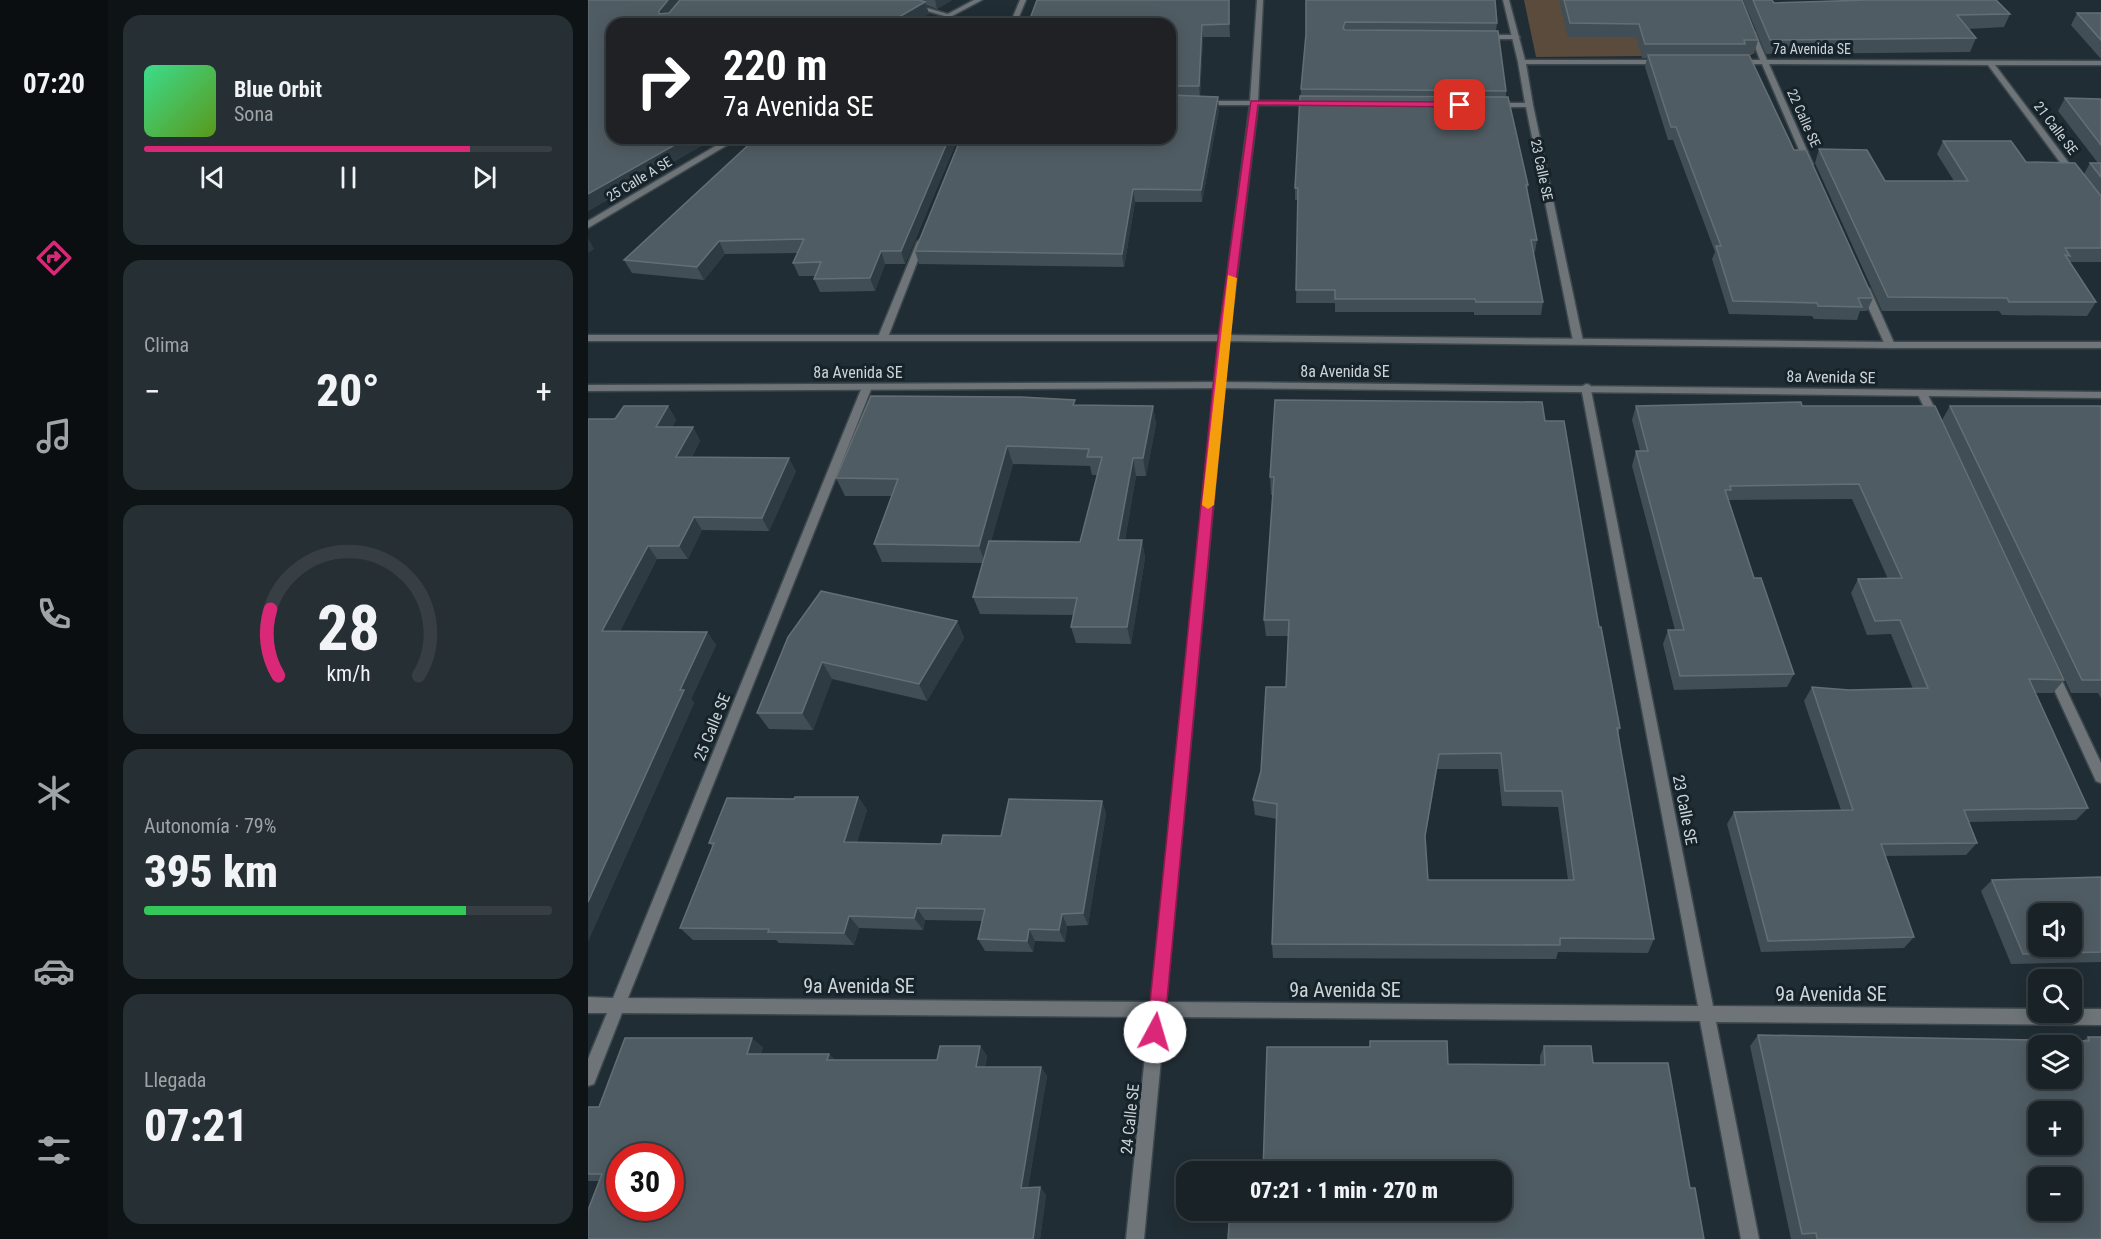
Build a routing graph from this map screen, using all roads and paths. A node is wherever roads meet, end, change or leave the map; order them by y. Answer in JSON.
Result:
{"nodes":[{"id":1,"x":892,"y":0,"type":"edge"},
{"id":2,"x":979,"y":0,"type":"edge"},
{"id":3,"x":1023,"y":0,"type":"edge"},
{"id":4,"x":1260,"y":0,"type":"edge"},
{"id":5,"x":1506,"y":0,"type":"edge"},
{"id":6,"x":948,"y":15,"type":"junction"},
{"id":7,"x":943,"y":18,"type":"edge"},
{"id":8,"x":1016,"y":18,"type":"edge"},
{"id":9,"x":1746,"y":21,"type":"edge"},
{"id":10,"x":1472,"y":37,"type":"edge"},
{"id":11,"x":1516,"y":37,"type":"junction"},
{"id":12,"x":1522,"y":62,"type":"junction"},
{"id":13,"x":1671,"y":62,"type":"edge"},
{"id":14,"x":1728,"y":62,"type":"edge"},
{"id":15,"x":1763,"y":62,"type":"junction"},
{"id":16,"x":1990,"y":63,"type":"junction"},
{"id":17,"x":2101,"y":63,"type":"edge"},
{"id":18,"x":1254,"y":102,"type":"junction"},
{"id":19,"x":1191,"y":103,"type":"edge"},
{"id":20,"x":1326,"y":103,"type":"edge"},
{"id":21,"x":1481,"y":105,"type":"edge"},
{"id":22,"x":1529,"y":105,"type":"junction"},
{"id":23,"x":725,"y":144,"type":"edge"},
{"id":24,"x":1812,"y":171,"type":"edge"},
{"id":25,"x":2080,"y":183,"type":"edge"},
{"id":26,"x":588,"y":216,"type":"edge"},
{"id":27,"x":598,"y":219,"type":"junction"},
{"id":28,"x":588,"y":225,"type":"edge"},
{"id":29,"x":923,"y":238,"type":"edge"},
{"id":30,"x":1861,"y":280,"type":"edge"},
{"id":31,"x":883,"y":337,"type":"junction"},
{"id":32,"x":588,"y":338,"type":"edge"},
{"id":33,"x":1224,"y":338,"type":"junction"},
{"id":34,"x":1578,"y":341,"type":"junction"},
{"id":35,"x":1890,"y":345,"type":"junction"},
{"id":36,"x":2101,"y":345,"type":"edge"},
{"id":37,"x":1220,"y":385,"type":"junction"},
{"id":38,"x":867,"y":387,"type":"junction"},
{"id":39,"x":1586,"y":387,"type":"junction"},
{"id":40,"x":588,"y":388,"type":"edge"},
{"id":41,"x":1922,"y":393,"type":"junction"},
{"id":42,"x":2101,"y":395,"type":"edge"},
{"id":43,"x":1942,"y":436,"type":"edge"},
{"id":44,"x":2046,"y":660,"type":"edge"},
{"id":45,"x":2101,"y":777,"type":"edge"},
{"id":46,"x":588,"y":1005,"type":"edge"},
{"id":47,"x":618,"y":1005,"type":"junction"},
{"id":48,"x":1158,"y":1009,"type":"junction"},
{"id":49,"x":1708,"y":1014,"type":"junction"},
{"id":50,"x":2101,"y":1017,"type":"edge"},
{"id":51,"x":588,"y":1078,"type":"edge"},
{"id":52,"x":1135,"y":1239,"type":"edge"},
{"id":53,"x":1750,"y":1239,"type":"edge"}],
"edges":[{"from":1,"to":6,"type":"street"},
{"from":2,"to":6,"type":"street"},
{"from":3,"to":8,"type":"street"},
{"from":4,"to":18,"type":"street","name":"24 Calle SE"},
{"from":5,"to":11,"type":"street","name":"23 Calle SE"},
{"from":6,"to":7,"type":"street"},
{"from":9,"to":15,"type":"street","name":"22 Calle SE"},
{"from":10,"to":11,"type":"street"},
{"from":11,"to":12,"type":"street","name":"23 Calle SE"},
{"from":12,"to":13,"type":"street"},
{"from":12,"to":22,"type":"street","name":"23 Calle SE"},
{"from":14,"to":15,"type":"street","name":"7a Avenida SE"},
{"from":15,"to":16,"type":"street","name":"7a Avenida SE"},
{"from":15,"to":24,"type":"street","name":"22 Calle SE"},
{"from":16,"to":17,"type":"street","name":"7a Avenida SE"},
{"from":16,"to":25,"type":"street","name":"21 Calle SE"},
{"from":18,"to":19,"type":"street"},
{"from":18,"to":20,"type":"street"},
{"from":18,"to":33,"type":"street","name":"24 Calle SE"},
{"from":21,"to":22,"type":"street"},
{"from":22,"to":34,"type":"street","name":"23 Calle SE"},
{"from":23,"to":27,"type":"street","name":"25 Calle A SE"},
{"from":26,"to":27,"type":"street"},
{"from":27,"to":28,"type":"street","name":"25 Calle A SE"},
{"from":29,"to":31,"type":"street"},
{"from":30,"to":35,"type":"street"},
{"from":31,"to":32,"type":"street","name":"8a Avenida SE"},
{"from":31,"to":33,"type":"street","name":"8a Avenida SE"},
{"from":33,"to":34,"type":"street","name":"8a Avenida SE"},
{"from":33,"to":37,"type":"street","name":"24 Calle SE"},
{"from":34,"to":35,"type":"street","name":"8a Avenida SE"},
{"from":35,"to":36,"type":"street","name":"8a Avenida SE"},
{"from":37,"to":38,"type":"street","name":"8a Avenida SE"},
{"from":37,"to":39,"type":"street","name":"8a Avenida SE"},
{"from":37,"to":48,"type":"street","name":"24 Calle SE"},
{"from":38,"to":40,"type":"street","name":"8a Avenida SE"},
{"from":38,"to":47,"type":"street","name":"25 Calle SE"},
{"from":39,"to":41,"type":"street","name":"8a Avenida SE"},
{"from":39,"to":49,"type":"street","name":"23 Calle SE"},
{"from":41,"to":42,"type":"street","name":"8a Avenida SE"},
{"from":41,"to":43,"type":"street"},
{"from":44,"to":45,"type":"street"},
{"from":46,"to":47,"type":"street","name":"9a Avenida SE"},
{"from":47,"to":48,"type":"street","name":"9a Avenida SE"},
{"from":47,"to":51,"type":"street","name":"25 Calle SE"},
{"from":48,"to":49,"type":"street","name":"9a Avenida SE"},
{"from":48,"to":52,"type":"street","name":"24 Calle SE"},
{"from":49,"to":50,"type":"street","name":"9a Avenida SE"},
{"from":49,"to":53,"type":"street","name":"23 Calle SE"}]}
